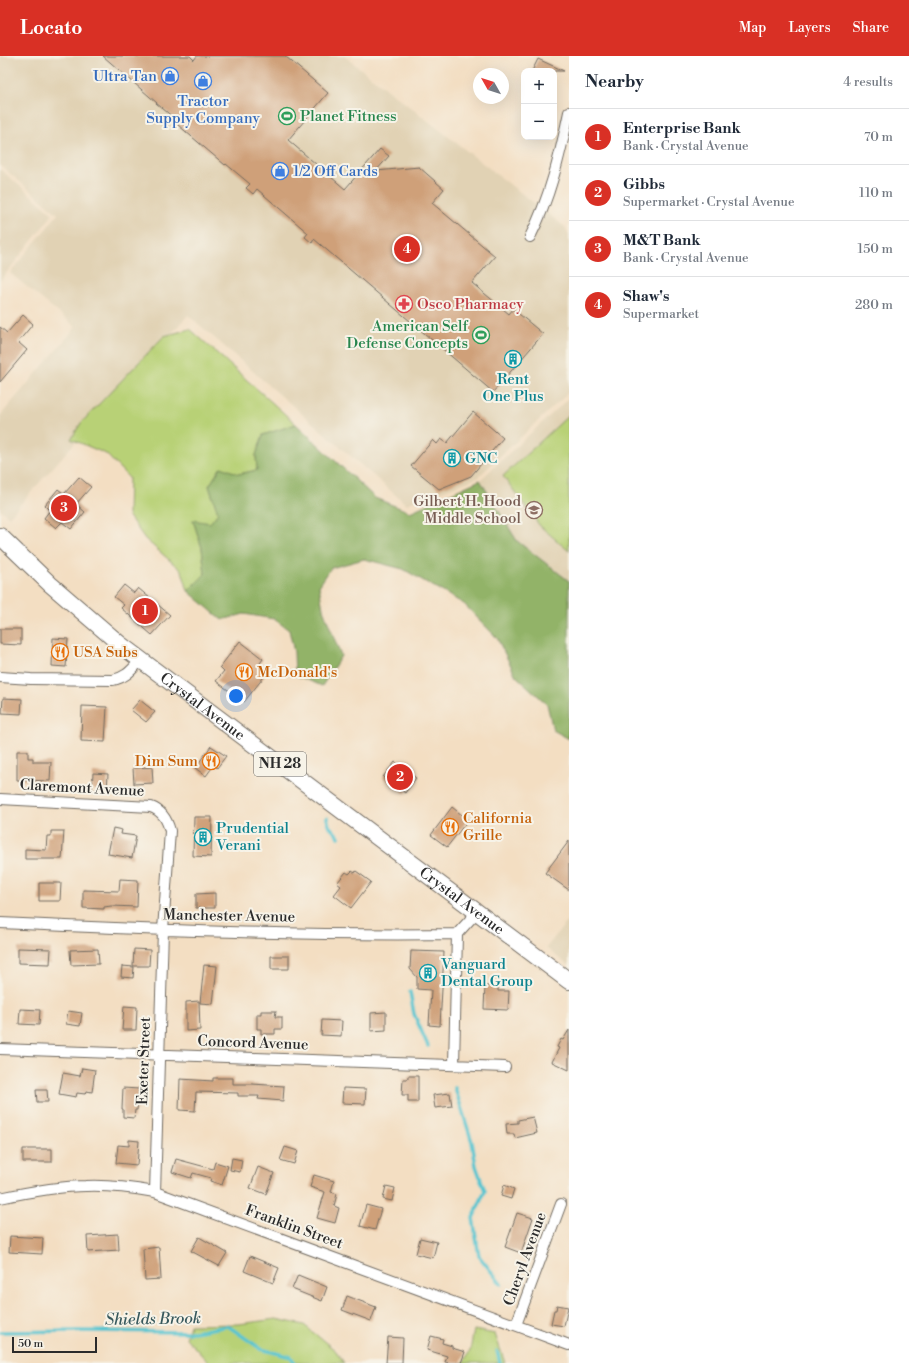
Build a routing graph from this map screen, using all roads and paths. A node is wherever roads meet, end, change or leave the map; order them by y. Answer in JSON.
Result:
{"nodes":[{"id":1,"x":569,"y":112,"type":"edge"},
{"id":2,"x":530,"y":237,"type":"dead end"},
{"id":3,"x":0,"y":536,"type":"edge"},
{"id":4,"x":141,"y":660,"type":"junction"},
{"id":5,"x":0,"y":677,"type":"edge"},
{"id":6,"x":0,"y":799,"type":"edge"},
{"id":7,"x":477,"y":912,"type":"junction"},
{"id":8,"x":0,"y":924,"type":"edge"},
{"id":9,"x":163,"y":930,"type":"junction"},
{"id":10,"x":457,"y":934,"type":"junction"},
{"id":11,"x":569,"y":981,"type":"edge"},
{"id":12,"x":0,"y":1049,"type":"edge"},
{"id":13,"x":159,"y":1054,"type":"junction"},
{"id":14,"x":454,"y":1065,"type":"junction"},
{"id":15,"x":505,"y":1067,"type":"dead end"},
{"id":16,"x":155,"y":1192,"type":"junction"},
{"id":17,"x":0,"y":1198,"type":"edge"},
{"id":18,"x":562,"y":1204,"type":"dead end"},
{"id":19,"x":516,"y":1325,"type":"junction"},
{"id":20,"x":569,"y":1345,"type":"edge"}],
"edges":[{"from":1,"to":2,"type":"street"},
{"from":3,"to":4,"type":"main road","name":"Crystal Avenue","number":"NH 28"},
{"from":4,"to":5,"type":"street"},
{"from":4,"to":7,"type":"main road","name":"Crystal Avenue","number":"NH 28"},
{"from":6,"to":9,"type":"street","name":"Claremont Avenue"},
{"from":7,"to":10,"type":"street"},
{"from":7,"to":11,"type":"main road","name":"Crystal Avenue","number":"NH 28"},
{"from":8,"to":9,"type":"street","name":"Manchester Avenue"},
{"from":9,"to":10,"type":"street","name":"Manchester Avenue"},
{"from":9,"to":13,"type":"street","name":"Exeter Street"},
{"from":10,"to":14,"type":"street"},
{"from":12,"to":13,"type":"street","name":"Concord Avenue"},
{"from":13,"to":14,"type":"street","name":"Concord Avenue"},
{"from":13,"to":16,"type":"street","name":"Exeter Street"},
{"from":14,"to":15,"type":"street","name":"Concord Avenue"},
{"from":16,"to":17,"type":"street","name":"Franklin Street"},
{"from":16,"to":19,"type":"street","name":"Franklin Street"},
{"from":18,"to":19,"type":"street","name":"Cheryl Avenue"},
{"from":19,"to":20,"type":"street","name":"Franklin Street"}]}
